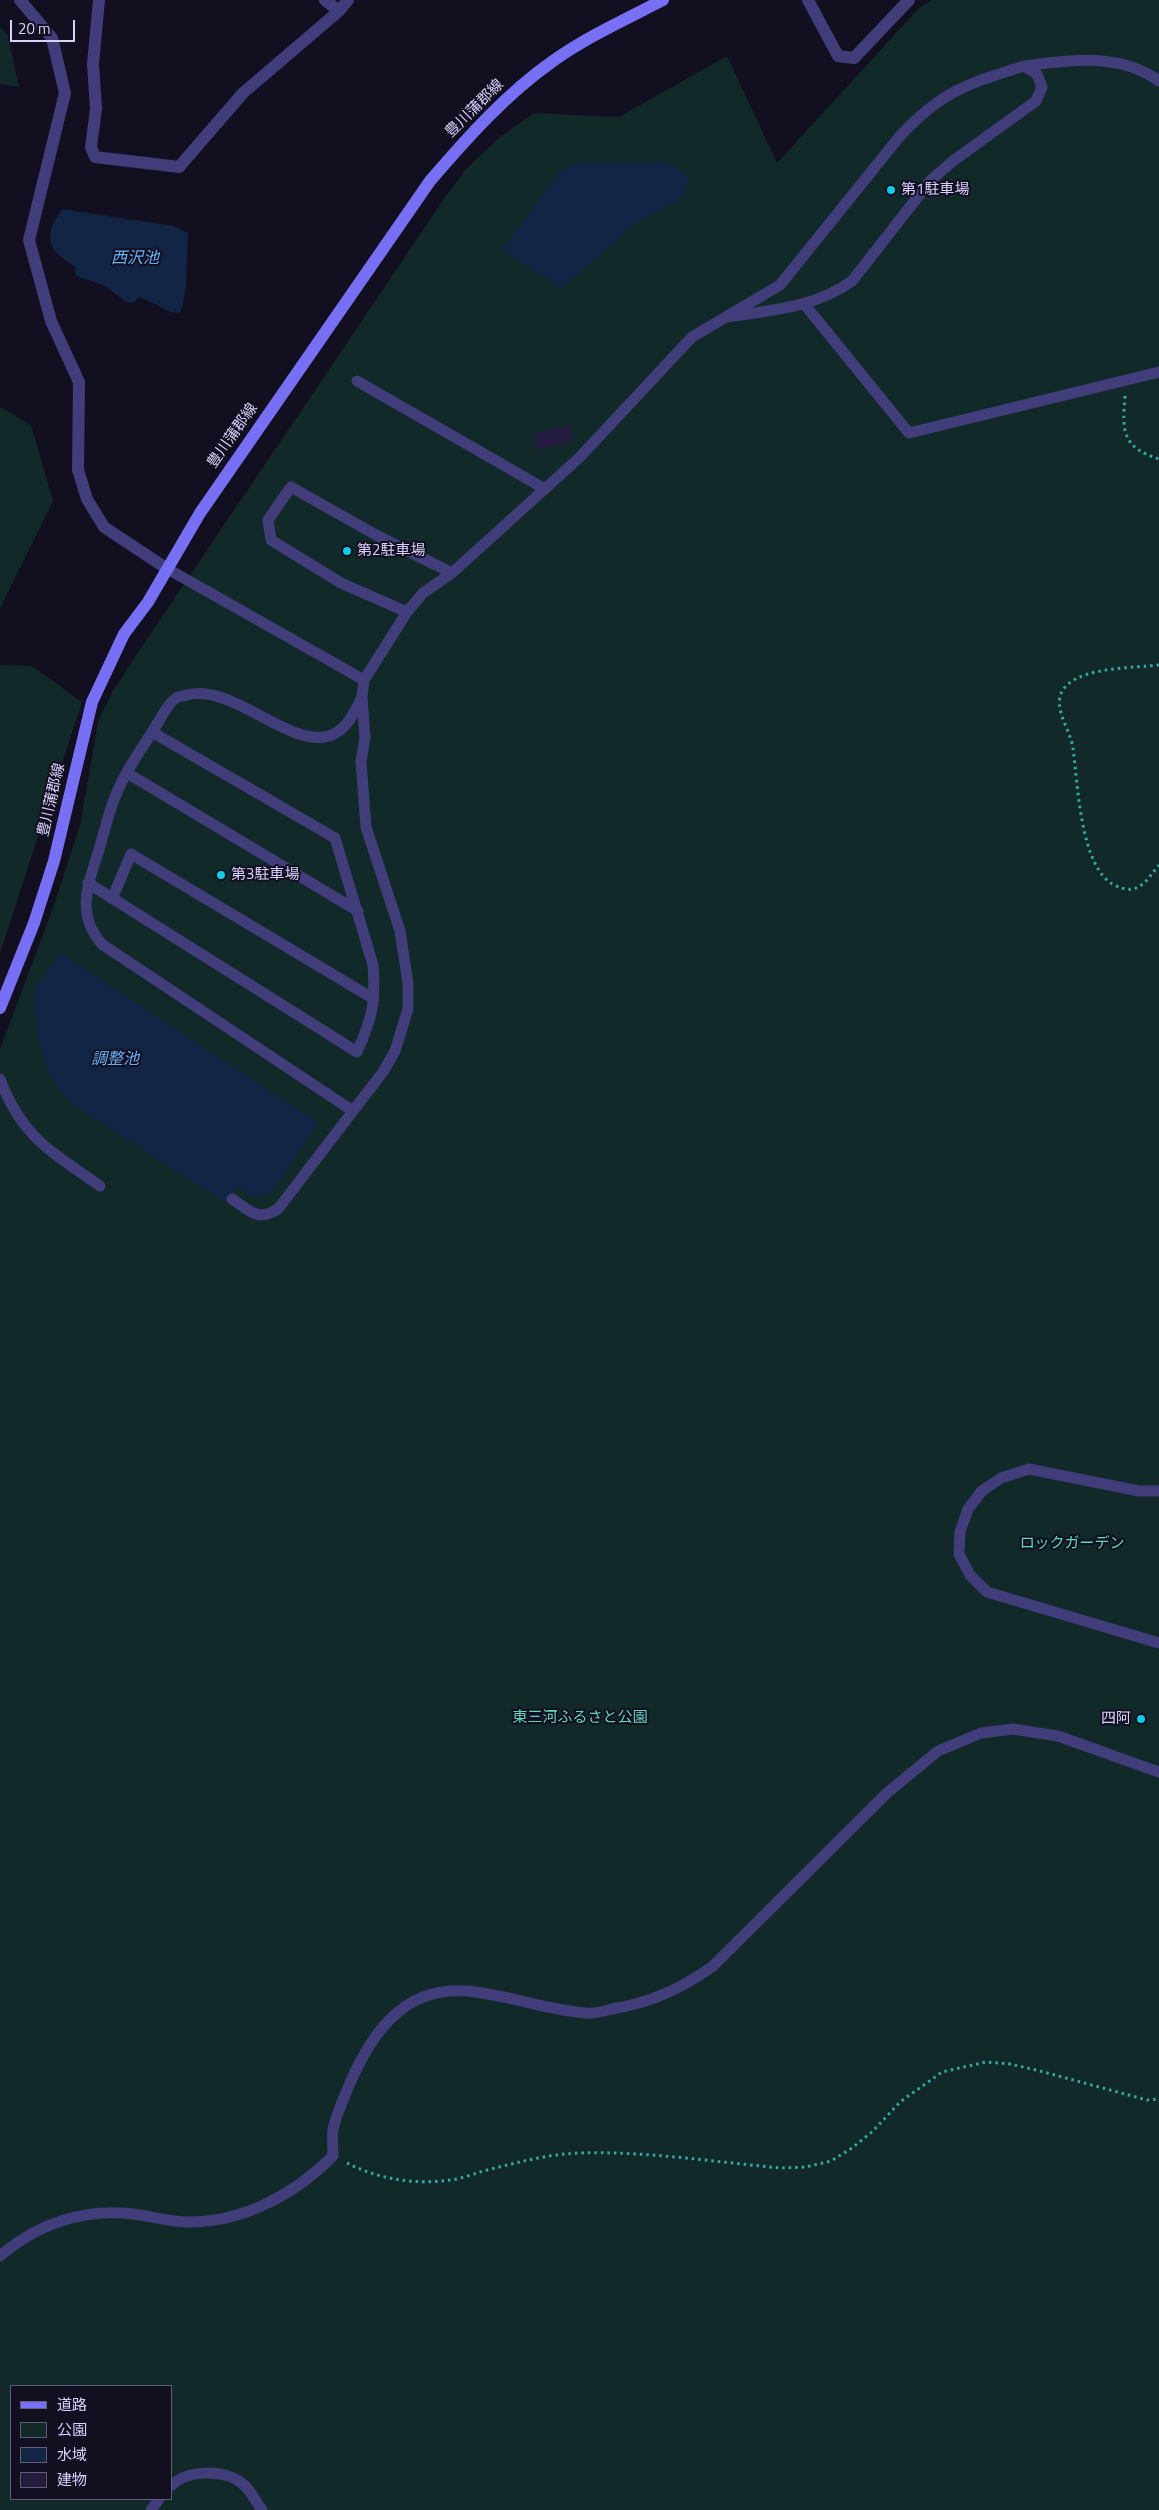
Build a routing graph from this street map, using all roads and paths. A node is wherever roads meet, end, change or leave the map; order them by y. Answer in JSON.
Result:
{"nodes":[{"id":1,"x":20,"y":0,"type":"edge"},
{"id":2,"x":99,"y":0,"type":"edge"},
{"id":3,"x":325,"y":0,"type":"edge"},
{"id":4,"x":348,"y":0,"type":"edge"},
{"id":5,"x":663,"y":0,"type":"edge"},
{"id":6,"x":808,"y":0,"type":"edge"},
{"id":7,"x":909,"y":0,"type":"edge"},
{"id":8,"x":339,"y":11,"type":"junction"},
{"id":9,"x":1024,"y":66,"type":"junction"},
{"id":10,"x":1159,"y":81,"type":"edge"},
{"id":11,"x":805,"y":305,"type":"junction"},
{"id":12,"x":727,"y":317,"type":"junction"},
{"id":13,"x":1159,"y":372,"type":"edge"},
{"id":14,"x":357,"y":381,"type":"dead end"},
{"id":15,"x":1126,"y":381,"type":"junction"},
{"id":16,"x":1159,"y":459,"type":"edge"},
{"id":17,"x":545,"y":488,"type":"junction"},
{"id":18,"x":166,"y":568,"type":"junction"},
{"id":19,"x":452,"y":573,"type":"junction"},
{"id":20,"x":407,"y":612,"type":"junction"},
{"id":21,"x":1159,"y":665,"type":"edge"},
{"id":22,"x":364,"y":680,"type":"junction"},
{"id":23,"x":362,"y":697,"type":"junction"},
{"id":24,"x":152,"y":732,"type":"junction"},
{"id":25,"x":127,"y":773,"type":"junction"},
{"id":26,"x":1159,"y":865,"type":"edge"},
{"id":27,"x":88,"y":883,"type":"junction"},
{"id":28,"x":112,"y":899,"type":"junction"},
{"id":29,"x":358,"y":911,"type":"junction"},
{"id":30,"x":374,"y":999,"type":"junction"},
{"id":31,"x":0,"y":1008,"type":"edge"},
{"id":32,"x":0,"y":1079,"type":"edge"},
{"id":33,"x":353,"y":1111,"type":"junction"},
{"id":34,"x":100,"y":1186,"type":"dead end"},
{"id":35,"x":232,"y":1198,"type":"dead end"},
{"id":36,"x":1159,"y":1491,"type":"edge"},
{"id":37,"x":1159,"y":1643,"type":"edge"},
{"id":38,"x":1159,"y":1772,"type":"edge"},
{"id":39,"x":1159,"y":2099,"type":"edge"},
{"id":40,"x":333,"y":2156,"type":"junction"},
{"id":41,"x":0,"y":2256,"type":"edge"},
{"id":42,"x":172,"y":2486,"type":"edge"},
{"id":43,"x":262,"y":2510,"type":"edge"}],
"edges":[{"from":1,"to":18,"type":"street"},
{"from":2,"to":8,"type":"street"},
{"from":3,"to":8,"type":"street"},
{"from":4,"to":8,"type":"street"},
{"from":5,"to":18,"type":"main road","name":"豊川蒲郡線"},
{"from":6,"to":7,"type":"street"},
{"from":9,"to":10,"type":"lane"},
{"from":9,"to":11,"type":"lane"},
{"from":9,"to":12,"type":"lane"},
{"from":11,"to":12,"type":"lane"},
{"from":11,"to":15,"type":"lane"},
{"from":12,"to":17,"type":"lane"},
{"from":13,"to":15,"type":"lane"},
{"from":14,"to":17,"type":"lane"},
{"from":15,"to":16,"type":"path"},
{"from":17,"to":19,"type":"lane"},
{"from":18,"to":22,"type":"lane"},
{"from":18,"to":31,"type":"main road","name":"豊川蒲郡線"},
{"from":19,"to":20,"type":"lane"},
{"from":19,"to":20,"type":"lane"},
{"from":20,"to":22,"type":"lane"},
{"from":21,"to":26,"type":"path"},
{"from":22,"to":23,"type":"lane"},
{"from":23,"to":24,"type":"lane"},
{"from":23,"to":33,"type":"lane"},
{"from":24,"to":25,"type":"lane"},
{"from":24,"to":29,"type":"lane"},
{"from":25,"to":27,"type":"lane"},
{"from":25,"to":29,"type":"lane"},
{"from":27,"to":28,"type":"lane"},
{"from":27,"to":33,"type":"lane"},
{"from":28,"to":30,"type":"lane"},
{"from":28,"to":30,"type":"lane"},
{"from":29,"to":30,"type":"lane"},
{"from":32,"to":34,"type":"lane"},
{"from":33,"to":35,"type":"lane"},
{"from":36,"to":37,"type":"lane"},
{"from":38,"to":40,"type":"lane"},
{"from":39,"to":40,"type":"path"},
{"from":40,"to":41,"type":"lane"},
{"from":42,"to":43,"type":"lane"}]}
